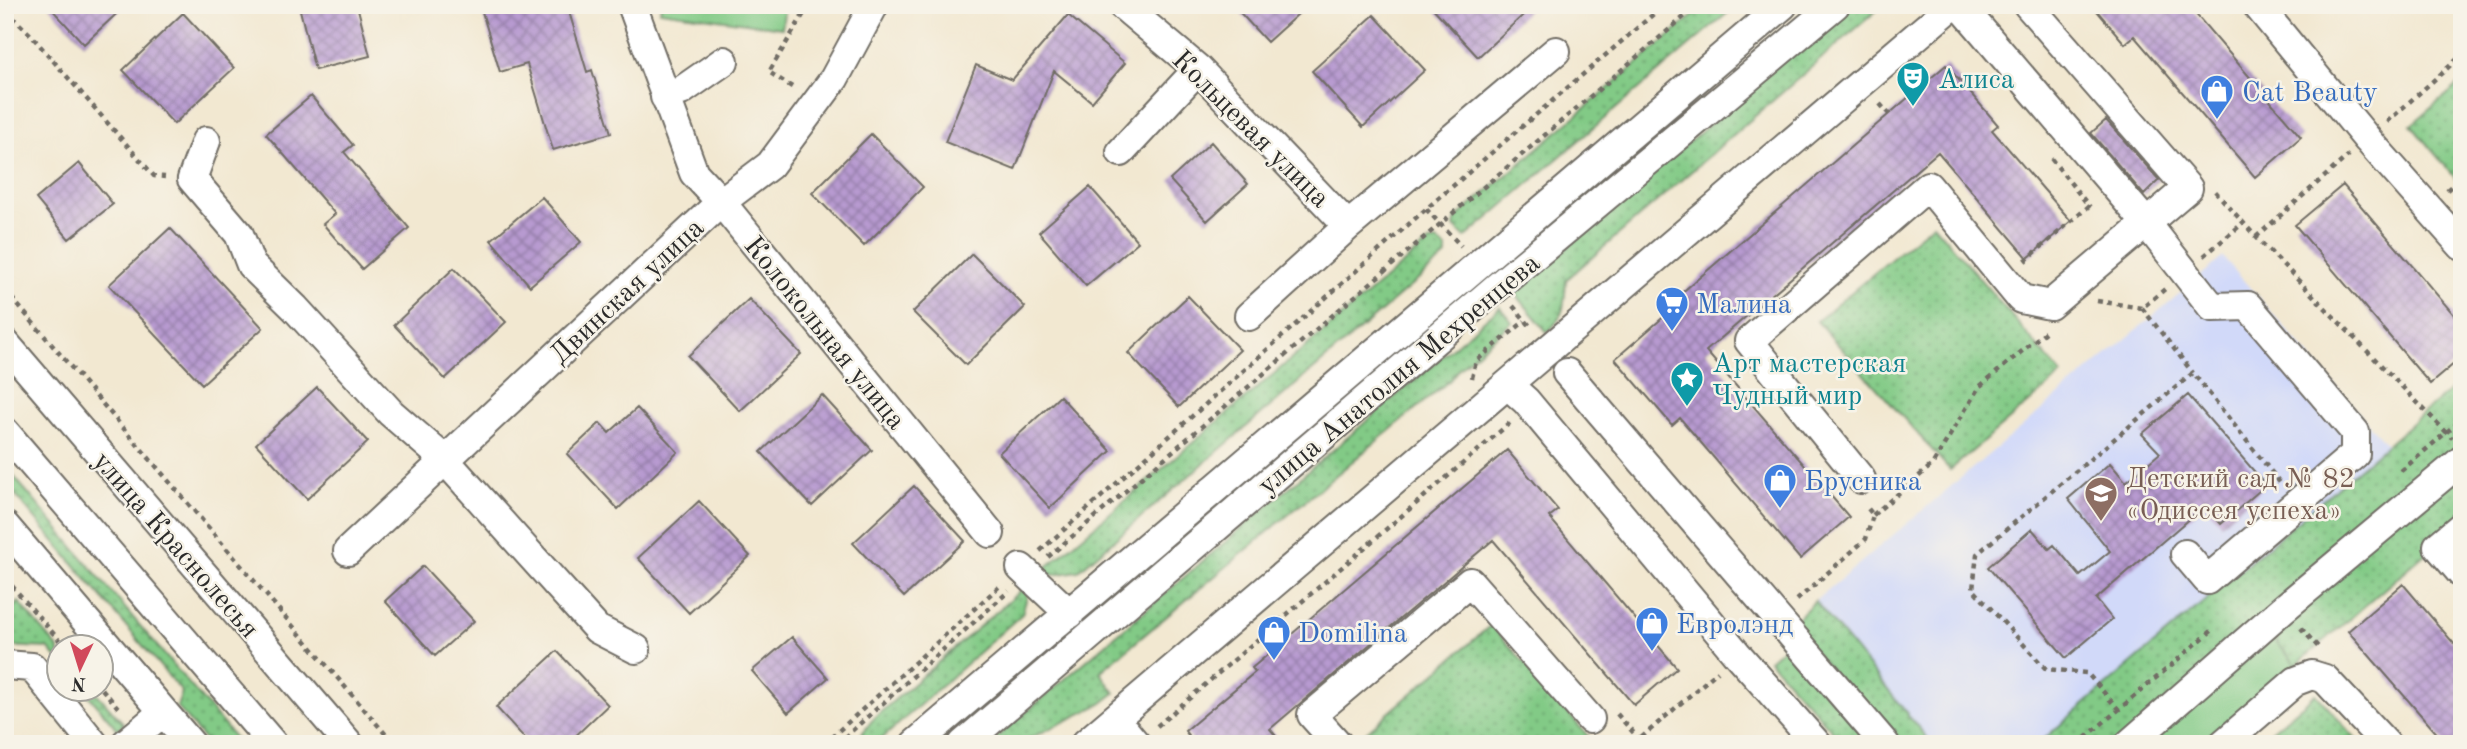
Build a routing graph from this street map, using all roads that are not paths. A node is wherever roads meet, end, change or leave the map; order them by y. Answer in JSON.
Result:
{"nodes":[{"id":1,"x":632,"y":5,"type":"edge"},
{"id":2,"x":874,"y":5,"type":"edge"},
{"id":3,"x":1122,"y":5,"type":"edge"},
{"id":4,"x":1783,"y":5,"type":"edge"},
{"id":5,"x":1835,"y":5,"type":"edge"},
{"id":6,"x":1953,"y":5,"type":"edge"},
{"id":7,"x":1960,"y":5,"type":"edge"},
{"id":8,"x":2028,"y":5,"type":"edge"},
{"id":9,"x":2257,"y":5,"type":"edge"},
{"id":10,"x":1556,"y":51,"type":"dead end"},
{"id":11,"x":724,"y":61,"type":"dead end"},
{"id":12,"x":1198,"y":68,"type":"junction"},
{"id":13,"x":665,"y":97,"type":"junction"},
{"id":14,"x":206,"y":141,"type":"dead end"},
{"id":15,"x":1121,"y":152,"type":"dead end"},
{"id":16,"x":721,"y":202,"type":"junction"},
{"id":17,"x":2147,"y":224,"type":"junction"},
{"id":18,"x":1348,"y":226,"type":"junction"},
{"id":19,"x":2462,"y":246,"type":"edge"},
{"id":20,"x":1249,"y":316,"type":"dead end"},
{"id":21,"x":5,"y":344,"type":"edge"},
{"id":22,"x":1567,"y":373,"type":"dead end"},
{"id":23,"x":1508,"y":385,"type":"junction"},
{"id":24,"x":5,"y":432,"type":"edge"},
{"id":25,"x":2458,"y":450,"type":"edge"},
{"id":26,"x":444,"y":459,"type":"junction"},
{"id":27,"x":1861,"y":479,"type":"dead end"},
{"id":28,"x":5,"y":526,"type":"edge"},
{"id":29,"x":2462,"y":526,"type":"edge"},
{"id":30,"x":990,"y":533,"type":"dead end"},
{"id":31,"x":348,"y":551,"type":"dead end"},
{"id":32,"x":2185,"y":554,"type":"dead end"},
{"id":33,"x":1024,"y":571,"type":"road end"},
{"id":34,"x":2462,"y":574,"type":"edge"},
{"id":35,"x":1070,"y":614,"type":"junction"},
{"id":36,"x":636,"y":649,"type":"dead end"},
{"id":37,"x":5,"y":665,"type":"edge"},
{"id":38,"x":163,"y":712,"type":"junction"},
{"id":39,"x":1601,"y":714,"type":"road end"},
{"id":40,"x":1115,"y":719,"type":"junction"},
{"id":41,"x":94,"y":744,"type":"edge"},
{"id":42,"x":125,"y":744,"type":"edge"},
{"id":43,"x":191,"y":744,"type":"edge"},
{"id":44,"x":273,"y":744,"type":"edge"},
{"id":45,"x":349,"y":744,"type":"edge"},
{"id":46,"x":915,"y":744,"type":"edge"},
{"id":47,"x":963,"y":744,"type":"edge"},
{"id":48,"x":1085,"y":744,"type":"edge"},
{"id":49,"x":1136,"y":744,"type":"edge"},
{"id":50,"x":1338,"y":744,"type":"edge"},
{"id":51,"x":1817,"y":744,"type":"edge"},
{"id":52,"x":1885,"y":744,"type":"edge"},
{"id":53,"x":2129,"y":744,"type":"edge"},
{"id":54,"x":2224,"y":744,"type":"edge"},
{"id":55,"x":2386,"y":744,"type":"edge"}],
"edges":[{"from":1,"to":13,"type":"street","name":"Колокольная улица"},
{"from":2,"to":16,"type":"street","name":"Двинская улица"},
{"from":3,"to":12,"type":"street","name":"Кольцевая улица"},
{"from":4,"to":35,"type":"street","name":"улица Анатолия Мехренцева"},
{"from":5,"to":47,"type":"street","name":"улица Анатолия Мехренцева"},
{"from":6,"to":23,"type":"street"},
{"from":7,"to":17,"type":"street"},
{"from":8,"to":17,"type":"street"},
{"from":9,"to":19,"type":"street"},
{"from":10,"to":18,"type":"street"},
{"from":11,"to":13,"type":"street"},
{"from":12,"to":15,"type":"street"},
{"from":12,"to":18,"type":"street","name":"Кольцевая улица"},
{"from":13,"to":16,"type":"street","name":"Колокольная улица"},
{"from":14,"to":26,"type":"street"},
{"from":16,"to":26,"type":"street","name":"Двинская улица"},
{"from":16,"to":30,"type":"street","name":"Колокольная улица"},
{"from":17,"to":27,"type":"street"},
{"from":17,"to":32,"type":"street"},
{"from":18,"to":20,"type":"street"},
{"from":21,"to":45,"type":"street","name":"улица Краснолесья"},
{"from":22,"to":52,"type":"street"},
{"from":23,"to":40,"type":"street"},
{"from":23,"to":51,"type":"street"},
{"from":24,"to":44,"type":"street","name":"улица Краснолесья"},
{"from":25,"to":53,"type":"street"},
{"from":26,"to":31,"type":"street","name":"Двинская улица"},
{"from":26,"to":36,"type":"street"},
{"from":28,"to":38,"type":"street"},
{"from":29,"to":34,"type":"street"},
{"from":33,"to":35,"type":"street"},
{"from":35,"to":46,"type":"street","name":"улица Анатолия Мехренцева"},
{"from":37,"to":41,"type":"street"},
{"from":38,"to":42,"type":"street"},
{"from":38,"to":43,"type":"street"},
{"from":39,"to":50,"type":"street"},
{"from":40,"to":48,"type":"street"},
{"from":40,"to":49,"type":"street"},
{"from":54,"to":55,"type":"street"}]}
